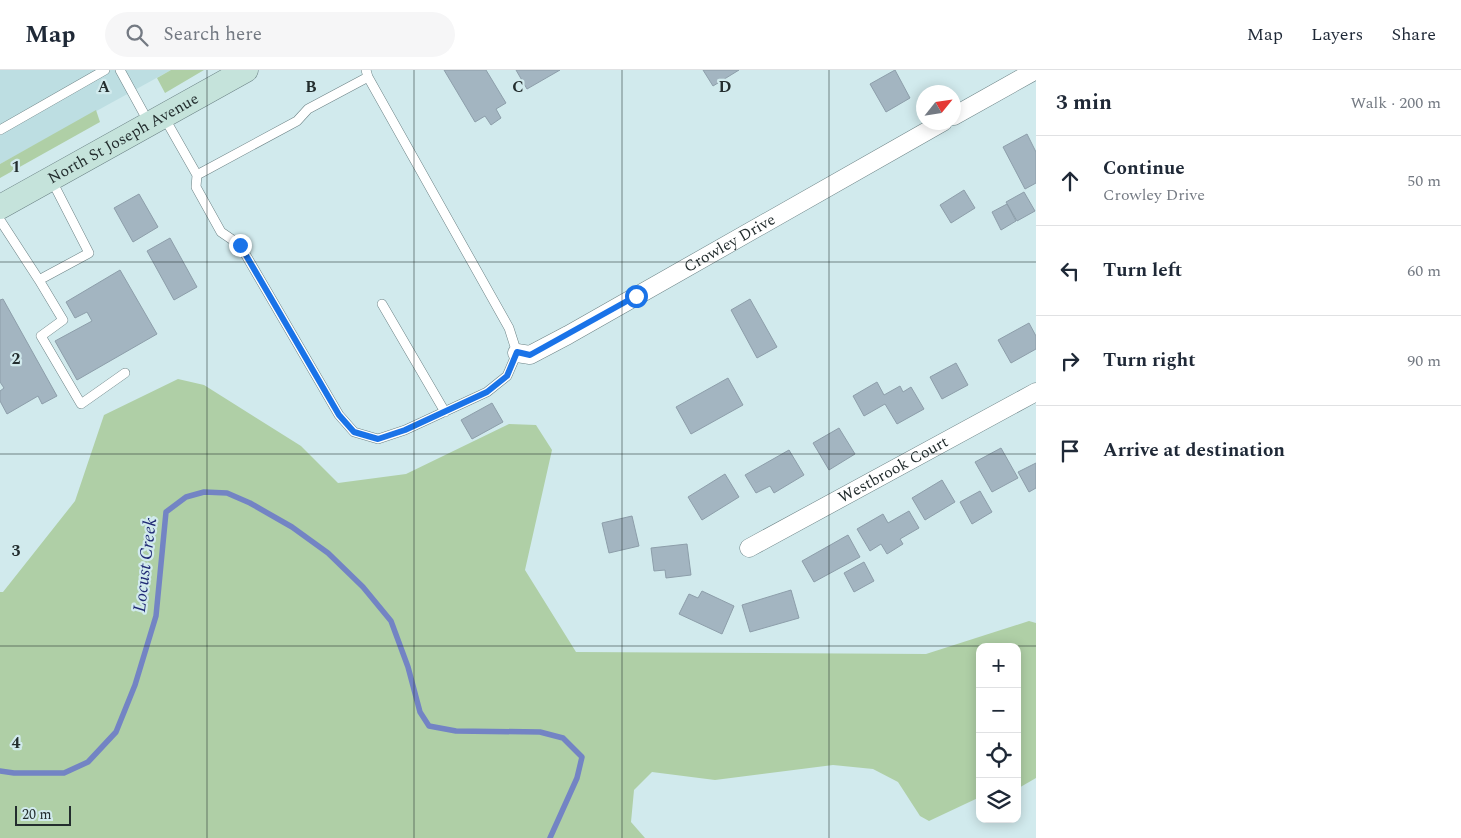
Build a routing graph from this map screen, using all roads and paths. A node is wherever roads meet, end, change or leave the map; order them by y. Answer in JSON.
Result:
{"nodes":[{"id":1,"x":105,"y":70,"type":"edge"},
{"id":2,"x":120,"y":70,"type":"edge"},
{"id":3,"x":246,"y":70,"type":"edge"},
{"id":4,"x":1036,"y":70,"type":"edge"},
{"id":5,"x":367,"y":73,"type":"edge"},
{"id":6,"x":961,"y":112,"type":"edge"},
{"id":7,"x":156,"y":119,"type":"junction"},
{"id":8,"x":0,"y":130,"type":"edge"},
{"id":9,"x":928,"y":130,"type":"edge"},
{"id":10,"x":197,"y":175,"type":"junction"},
{"id":11,"x":51,"y":178,"type":"junction"},
{"id":12,"x":0,"y":207,"type":"edge"},
{"id":13,"x":0,"y":220,"type":"edge"},
{"id":14,"x":39,"y":280,"type":"junction"},
{"id":15,"x":382,"y":304,"type":"dead end"},
{"id":16,"x":517,"y":352,"type":"junction"},
{"id":17,"x":125,"y":373,"type":"dead end"},
{"id":18,"x":1036,"y":392,"type":"edge"},
{"id":19,"x":445,"y":412,"type":"junction"},
{"id":20,"x":749,"y":548,"type":"dead end"}],
"edges":[{"from":1,"to":8,"type":"lane"},
{"from":2,"to":7,"type":"lane"},
{"from":3,"to":7,"type":"main road","name":"North St Joseph Avenue"},
{"from":4,"to":6,"type":"street"},
{"from":5,"to":10,"type":"lane"},
{"from":5,"to":16,"type":"lane"},
{"from":7,"to":10,"type":"lane"},
{"from":7,"to":11,"type":"main road","name":"North St Joseph Avenue"},
{"from":9,"to":16,"type":"street","name":"Crowley Drive"},
{"from":10,"to":19,"type":"lane"},
{"from":11,"to":12,"type":"main road","name":"North St Joseph Avenue"},
{"from":11,"to":14,"type":"lane"},
{"from":13,"to":14,"type":"lane"},
{"from":14,"to":17,"type":"lane"},
{"from":15,"to":19,"type":"lane"},
{"from":16,"to":19,"type":"lane"},
{"from":18,"to":20,"type":"street","name":"Westbrook Court"}]}
